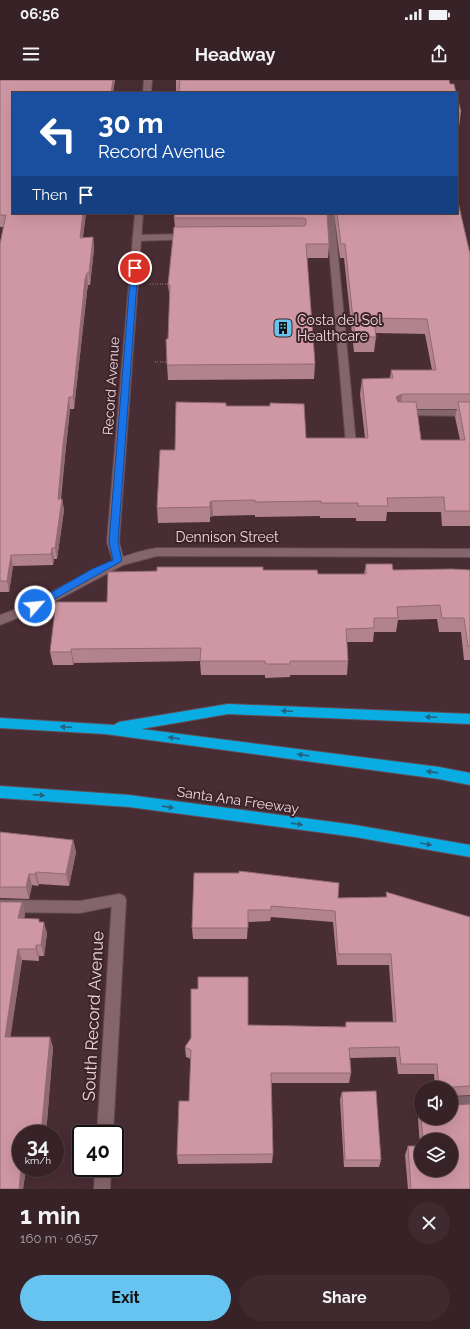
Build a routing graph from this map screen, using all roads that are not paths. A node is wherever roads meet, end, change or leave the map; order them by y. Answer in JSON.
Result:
{"nodes":[{"id":1,"x":148,"y":80,"type":"edge"},
{"id":2,"x":147,"y":92,"type":"edge"},
{"id":3,"x":139,"y":214,"type":"edge"},
{"id":4,"x":330,"y":214,"type":"edge"},
{"id":5,"x":198,"y":237,"type":"edge"},
{"id":6,"x":137,"y":238,"type":"junction"},
{"id":7,"x":400,"y":413,"type":"edge"},
{"id":8,"x":470,"y":413,"type":"edge"},
{"id":9,"x":351,"y":444,"type":"edge"},
{"id":10,"x":470,"y":553,"type":"edge"},
{"id":11,"x":118,"y":561,"type":"junction"},
{"id":12,"x":0,"y":620,"type":"edge"},
{"id":13,"x":470,"y":719,"type":"edge"},
{"id":14,"x":0,"y":723,"type":"edge"},
{"id":15,"x":105,"y":729,"type":"junction"},
{"id":16,"x":470,"y":779,"type":"edge"},
{"id":17,"x":0,"y":792,"type":"edge"},
{"id":18,"x":470,"y":851,"type":"edge"},
{"id":19,"x":0,"y":906,"type":"edge"},
{"id":20,"x":470,"y":1104,"type":"edge"},
{"id":21,"x":458,"y":1105,"type":"edge"},
{"id":22,"x":106,"y":1125,"type":"edge"},
{"id":23,"x":103,"y":1177,"type":"edge"},
{"id":24,"x":102,"y":1189,"type":"edge"}],
"edges":[{"from":1,"to":2,"type":"street"},
{"from":3,"to":6,"type":"street","name":"Record Avenue"},
{"from":4,"to":9,"type":"street"},
{"from":5,"to":6,"type":"street"},
{"from":6,"to":11,"type":"street","name":"Record Avenue"},
{"from":7,"to":8,"type":"street"},
{"from":10,"to":11,"type":"street","name":"Dennison Street"},
{"from":11,"to":12,"type":"street","name":"Dennison Street"},
{"from":13,"to":15,"type":"highway","one_way":true},
{"from":15,"to":14,"type":"highway","one_way":true},
{"from":16,"to":15,"type":"highway","one_way":true},
{"from":17,"to":18,"type":"highway","name":"Santa Ana Freeway","one_way":true},
{"from":19,"to":22,"type":"street","name":"South Record Avenue"},
{"from":20,"to":21,"type":"street"},
{"from":23,"to":24,"type":"street"}]}
